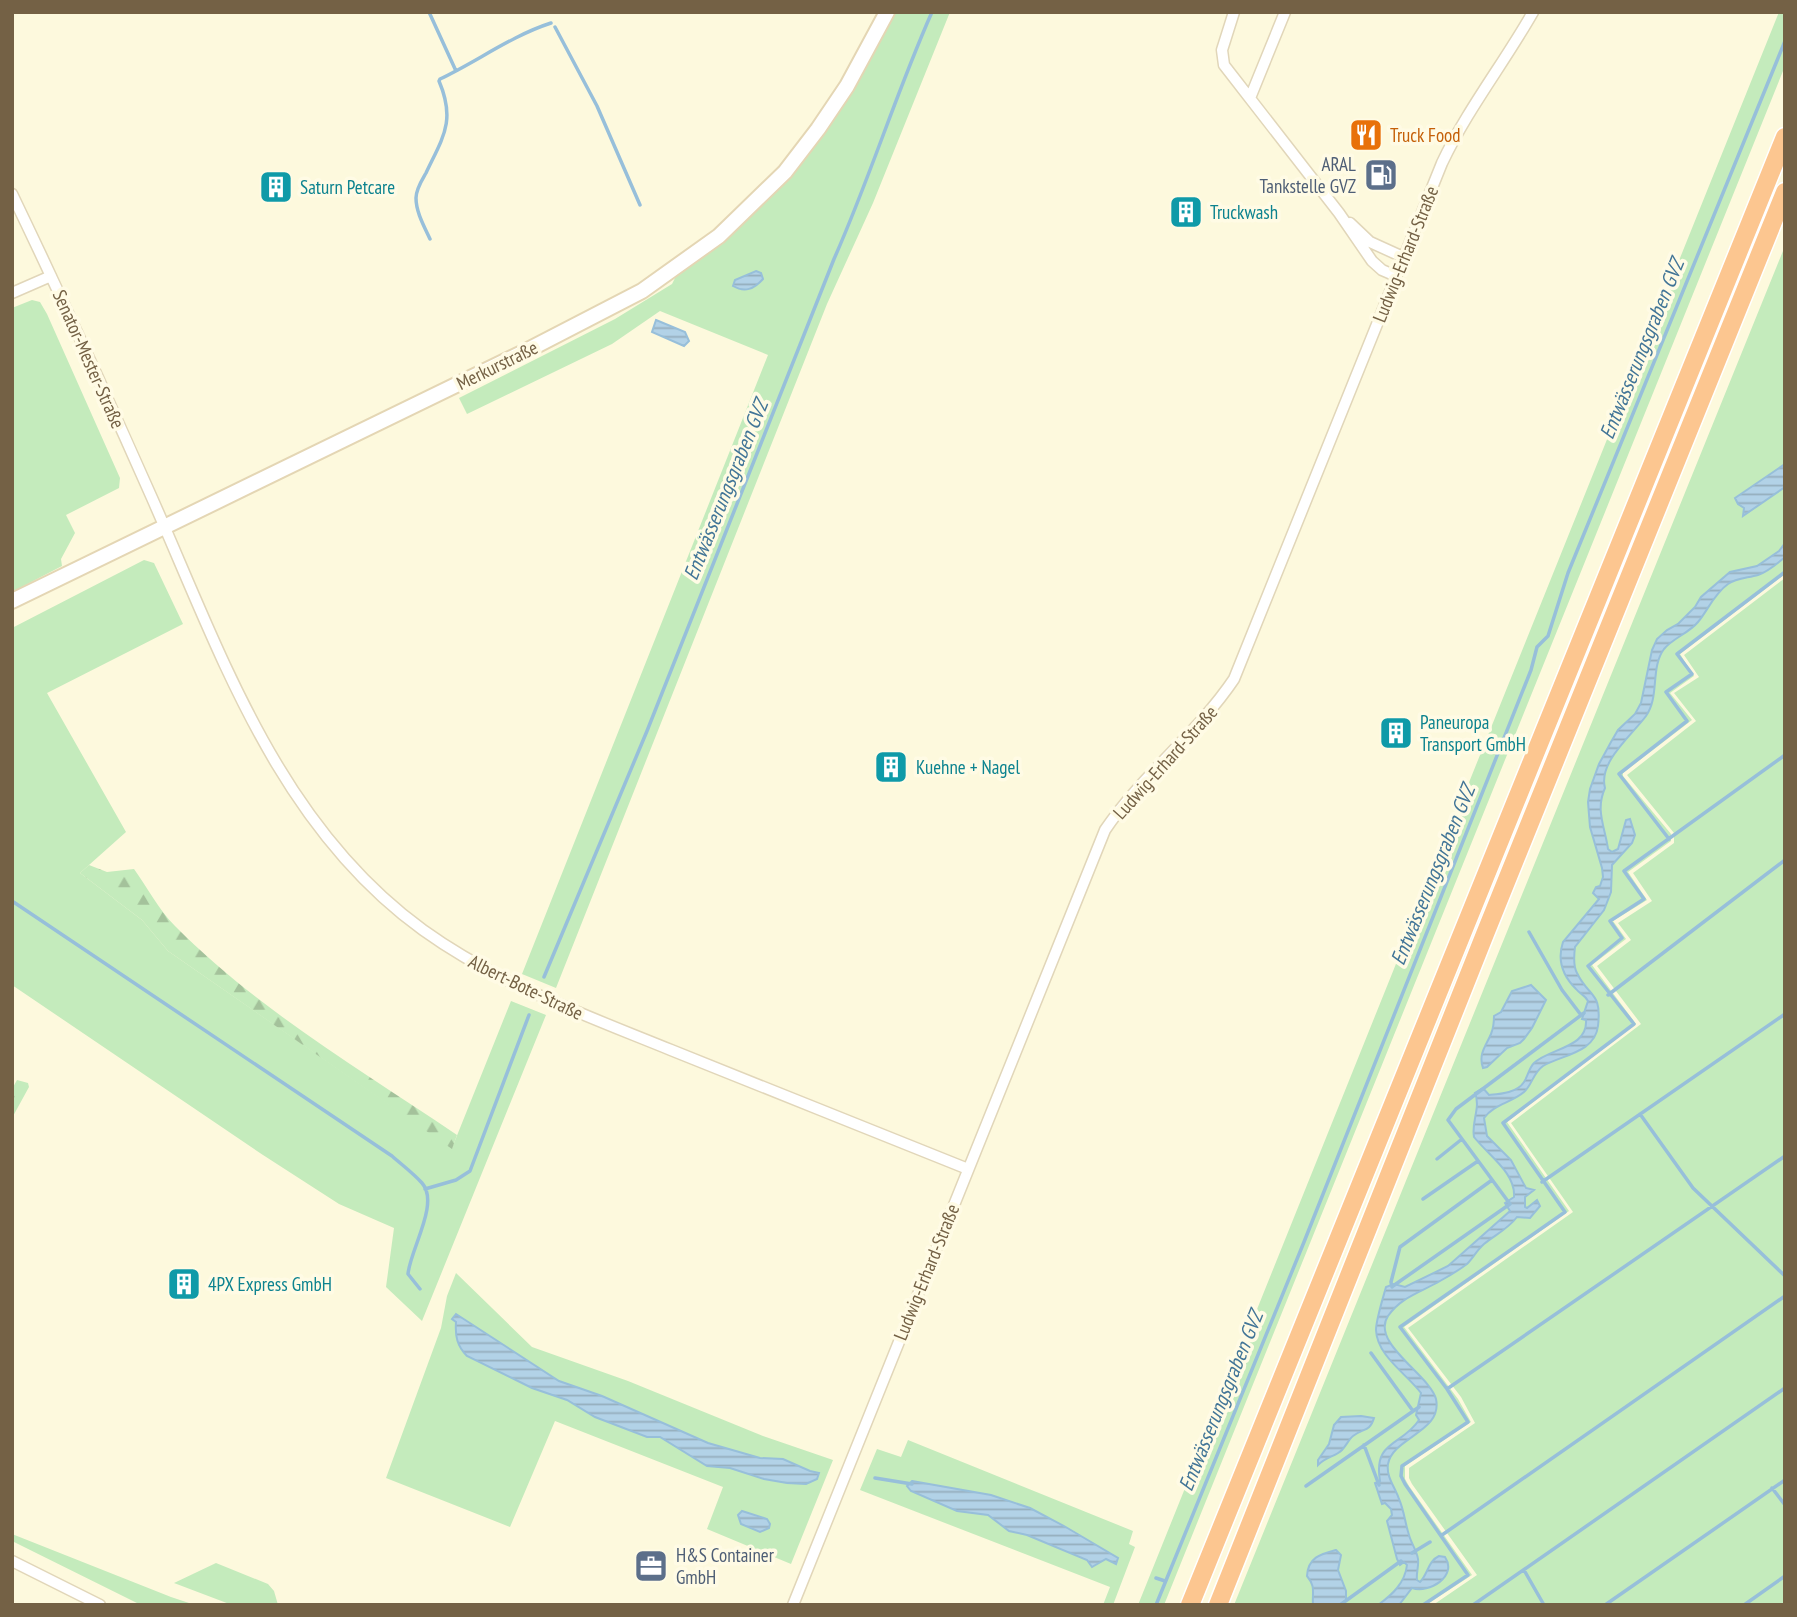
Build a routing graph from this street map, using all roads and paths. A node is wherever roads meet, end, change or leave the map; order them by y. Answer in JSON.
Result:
{"nodes":[{"id":1,"x":887,"y":12,"type":"edge"},
{"id":2,"x":1234,"y":12,"type":"edge"},
{"id":3,"x":1285,"y":12,"type":"edge"},
{"id":4,"x":1534,"y":12,"type":"edge"},
{"id":5,"x":1250,"y":98,"type":"junction"},
{"id":6,"x":1785,"y":137,"type":"edge"},
{"id":7,"x":1785,"y":192,"type":"edge"},
{"id":8,"x":12,"y":194,"type":"edge"},
{"id":9,"x":1339,"y":212,"type":"junction"},
{"id":10,"x":1403,"y":257,"type":"junction"},
{"id":11,"x":51,"y":276,"type":"junction"},
{"id":12,"x":1396,"y":276,"type":"junction"},
{"id":13,"x":12,"y":293,"type":"edge"},
{"id":14,"x":164,"y":526,"type":"junction"},
{"id":15,"x":12,"y":601,"type":"edge"},
{"id":16,"x":968,"y":1168,"type":"junction"},
{"id":17,"x":12,"y":1561,"type":"edge"},
{"id":18,"x":100,"y":1605,"type":"edge"},
{"id":19,"x":793,"y":1605,"type":"edge"},
{"id":20,"x":1190,"y":1605,"type":"edge"},
{"id":21,"x":1218,"y":1605,"type":"edge"}],
"edges":[{"from":1,"to":14,"type":"street","name":"Merkurstraße"},
{"from":2,"to":5,"type":"street"},
{"from":3,"to":5,"type":"street"},
{"from":4,"to":10,"type":"street","name":"Ludwig-Erhard-Straße"},
{"from":5,"to":9,"type":"street"},
{"from":6,"to":20,"type":"highway"},
{"from":7,"to":21,"type":"highway"},
{"from":8,"to":11,"type":"street","name":"Senator-Mester-Straße"},
{"from":9,"to":10,"type":"street"},
{"from":9,"to":12,"type":"street"},
{"from":10,"to":12,"type":"street","name":"Ludwig-Erhard-Straße"},
{"from":11,"to":13,"type":"street"},
{"from":11,"to":14,"type":"street","name":"Senator-Mester-Straße"},
{"from":12,"to":16,"type":"street","name":"Ludwig-Erhard-Straße"},
{"from":14,"to":15,"type":"street","name":"Merkurstraße"},
{"from":14,"to":16,"type":"street","name":"Albert-Bote-Straße"},
{"from":16,"to":19,"type":"street","name":"Ludwig-Erhard-Straße"},
{"from":17,"to":18,"type":"street"}]}
